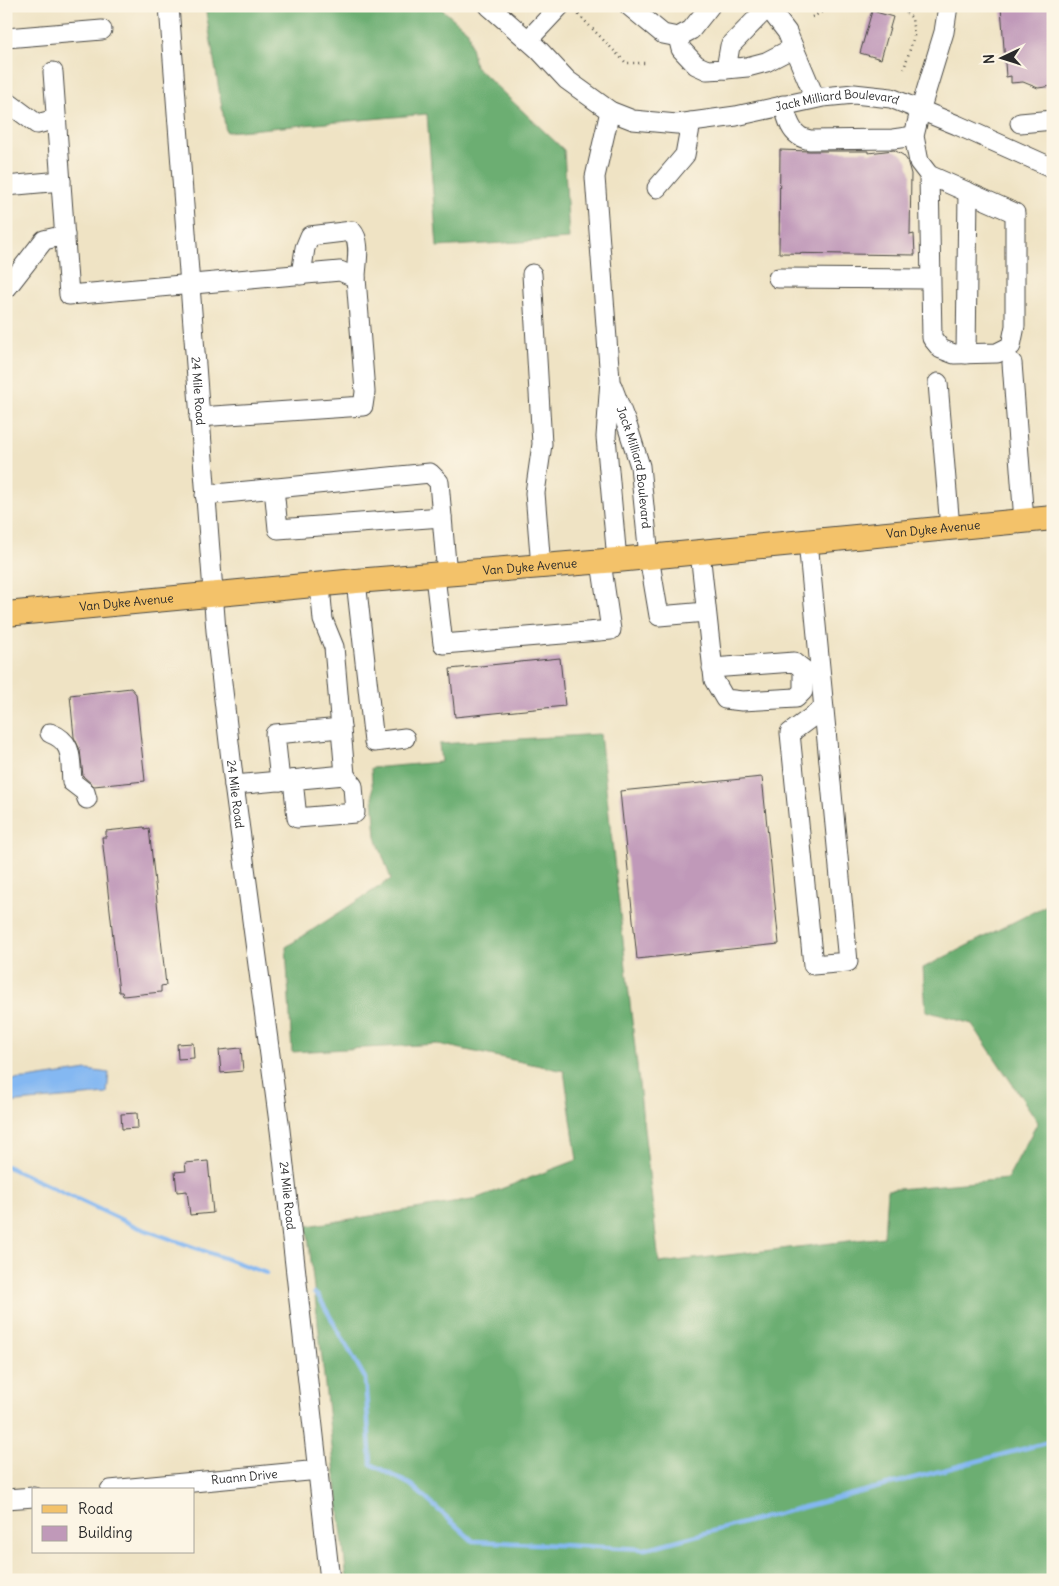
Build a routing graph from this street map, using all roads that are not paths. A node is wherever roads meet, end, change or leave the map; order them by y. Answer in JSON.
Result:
{"nodes":[{"id":1,"x":169,"y":6,"type":"edge"},
{"id":2,"x":490,"y":6,"type":"edge"},
{"id":3,"x":560,"y":6,"type":"edge"},
{"id":4,"x":629,"y":6,"type":"edge"},
{"id":5,"x":710,"y":6,"type":"edge"},
{"id":6,"x":948,"y":6,"type":"edge"},
{"id":7,"x":767,"y":7,"type":"edge"},
{"id":8,"x":102,"y":30,"type":"dead end"},
{"id":9,"x":678,"y":37,"type":"junction"},
{"id":10,"x":6,"y":38,"type":"edge"},
{"id":11,"x":528,"y":40,"type":"junction"},
{"id":12,"x":793,"y":48,"type":"junction"},
{"id":13,"x":726,"y":69,"type":"junction"},
{"id":14,"x":53,"y":72,"type":"dead end"},
{"id":15,"x":815,"y":98,"type":"junction"},
{"id":16,"x":6,"y":101,"type":"edge"},
{"id":17,"x":783,"y":105,"type":"junction"},
{"id":18,"x":610,"y":111,"type":"junction"},
{"id":19,"x":920,"y":111,"type":"junction"},
{"id":20,"x":56,"y":119,"type":"junction"},
{"id":21,"x":1053,"y":120,"type":"edge"},
{"id":22,"x":691,"y":122,"type":"junction"},
{"id":23,"x":1020,"y":123,"type":"dead end"},
{"id":24,"x":914,"y":136,"type":"junction"},
{"id":25,"x":1053,"y":168,"type":"edge"},
{"id":26,"x":929,"y":175,"type":"junction"},
{"id":27,"x":61,"y":181,"type":"junction"},
{"id":28,"x":6,"y":186,"type":"edge"},
{"id":29,"x":657,"y":188,"type":"dead end"},
{"id":30,"x":968,"y":192,"type":"junction"},
{"id":31,"x":65,"y":235,"type":"junction"},
{"id":32,"x":532,"y":274,"type":"dead end"},
{"id":33,"x":301,"y":275,"type":"junction"},
{"id":34,"x":356,"y":278,"type":"junction"},
{"id":35,"x":778,"y":278,"type":"dead end"},
{"id":36,"x":930,"y":279,"type":"junction"},
{"id":37,"x":189,"y":284,"type":"junction"},
{"id":38,"x":6,"y":289,"type":"edge"},
{"id":39,"x":966,"y":354,"type":"junction"},
{"id":40,"x":1012,"y":363,"type":"dead end"},
{"id":41,"x":610,"y":380,"type":"junction"},
{"id":42,"x":938,"y":382,"type":"dead end"},
{"id":43,"x":199,"y":417,"type":"junction"},
{"id":44,"x":640,"y":466,"type":"junction"},
{"id":45,"x":610,"y":471,"type":"junction"},
{"id":46,"x":274,"y":488,"type":"junction"},
{"id":47,"x":205,"y":495,"type":"junction"},
{"id":48,"x":442,"y":517,"type":"junction"},
{"id":49,"x":1053,"y":518,"type":"edge"},
{"id":50,"x":1024,"y":521,"type":"junction"},
{"id":51,"x":950,"y":528,"type":"junction"},
{"id":52,"x":808,"y":541,"type":"junction"},
{"id":53,"x":700,"y":552,"type":"junction"},
{"id":54,"x":649,"y":556,"type":"junction"},
{"id":55,"x":609,"y":561,"type":"junction"},
{"id":56,"x":541,"y":567,"type":"junction"},
{"id":57,"x":441,"y":575,"type":"junction"},
{"id":58,"x":356,"y":582,"type":"junction"},
{"id":59,"x":320,"y":586,"type":"junction"},
{"id":60,"x":213,"y":595,"type":"junction"},
{"id":61,"x":706,"y":612,"type":"junction"},
{"id":62,"x":6,"y":614,"type":"edge"},
{"id":63,"x":712,"y":668,"type":"dead end"},
{"id":64,"x":824,"y":708,"type":"junction"},
{"id":65,"x":340,"y":728,"type":"junction"},
{"id":66,"x":50,"y":733,"type":"dead end"},
{"id":67,"x":405,"y":738,"type":"dead end"},
{"id":68,"x":345,"y":774,"type":"junction"},
{"id":69,"x":286,"y":780,"type":"junction"},
{"id":70,"x":234,"y":786,"type":"junction"},
{"id":71,"x":87,"y":799,"type":"dead end"},
{"id":72,"x":319,"y":1470,"type":"junction"},
{"id":73,"x":131,"y":1488,"type":"edge"},
{"id":74,"x":32,"y":1497,"type":"edge"},
{"id":75,"x":6,"y":1500,"type":"edge"},
{"id":76,"x":330,"y":1580,"type":"edge"}],
"edges":[{"from":1,"to":37,"type":"street","name":"24 Mile Road"},
{"from":2,"to":11,"type":"street","name":"Jack Milliard Boulevard"},
{"from":3,"to":11,"type":"street"},
{"from":4,"to":9,"type":"street"},
{"from":5,"to":9,"type":"street"},
{"from":6,"to":19,"type":"street"},
{"from":7,"to":12,"type":"street"},
{"from":7,"to":13,"type":"street"},
{"from":8,"to":10,"type":"street"},
{"from":9,"to":13,"type":"street"},
{"from":11,"to":18,"type":"street","name":"Jack Milliard Boulevard"},
{"from":12,"to":13,"type":"street"},
{"from":12,"to":15,"type":"street"},
{"from":14,"to":20,"type":"street"},
{"from":15,"to":17,"type":"street","name":"Jack Milliard Boulevard"},
{"from":15,"to":19,"type":"street","name":"Jack Milliard Boulevard"},
{"from":16,"to":20,"type":"street"},
{"from":17,"to":22,"type":"street","name":"Jack Milliard Boulevard"},
{"from":17,"to":24,"type":"street"},
{"from":18,"to":22,"type":"street","name":"Jack Milliard Boulevard"},
{"from":18,"to":41,"type":"street","name":"Jack Milliard Boulevard"},
{"from":19,"to":24,"type":"street"},
{"from":19,"to":25,"type":"street","name":"Jack Milliard Boulevard"},
{"from":20,"to":27,"type":"street"},
{"from":21,"to":23,"type":"street"},
{"from":22,"to":29,"type":"street"},
{"from":24,"to":26,"type":"street"},
{"from":26,"to":30,"type":"street"},
{"from":26,"to":36,"type":"street"},
{"from":27,"to":28,"type":"street"},
{"from":27,"to":31,"type":"street"},
{"from":30,"to":39,"type":"street"},
{"from":30,"to":39,"type":"street"},
{"from":31,"to":37,"type":"street"},
{"from":31,"to":38,"type":"street"},
{"from":32,"to":56,"type":"street"},
{"from":33,"to":34,"type":"street"},
{"from":33,"to":34,"type":"street"},
{"from":33,"to":37,"type":"street"},
{"from":34,"to":43,"type":"street"},
{"from":35,"to":36,"type":"street"},
{"from":36,"to":39,"type":"street"},
{"from":37,"to":43,"type":"street","name":"24 Mile Road"},
{"from":40,"to":50,"type":"street"},
{"from":41,"to":44,"type":"street","name":"Jack Milliard Boulevard"},
{"from":41,"to":45,"type":"street","name":"Jack Milliard Boulevard"},
{"from":42,"to":51,"type":"street"},
{"from":43,"to":47,"type":"street","name":"24 Mile Road"},
{"from":44,"to":45,"type":"street"},
{"from":44,"to":54,"type":"street","name":"Jack Milliard Boulevard"},
{"from":45,"to":55,"type":"street","name":"Jack Milliard Boulevard"},
{"from":46,"to":47,"type":"street"},
{"from":46,"to":48,"type":"street"},
{"from":46,"to":48,"type":"street"},
{"from":47,"to":60,"type":"street","name":"24 Mile Road"},
{"from":48,"to":57,"type":"street"},
{"from":49,"to":50,"type":"main road","name":"Van Dyke Avenue"},
{"from":50,"to":51,"type":"main road","name":"Van Dyke Avenue"},
{"from":51,"to":52,"type":"main road","name":"Van Dyke Avenue"},
{"from":52,"to":53,"type":"main road","name":"Van Dyke Avenue"},
{"from":52,"to":64,"type":"street"},
{"from":53,"to":54,"type":"main road","name":"Van Dyke Avenue"},
{"from":53,"to":61,"type":"street"},
{"from":54,"to":55,"type":"main road","name":"Van Dyke Avenue"},
{"from":54,"to":61,"type":"street","name":"Jack Milliard Boulevard"},
{"from":55,"to":56,"type":"main road","name":"Van Dyke Avenue"},
{"from":55,"to":57,"type":"street","name":"Jack Milliard Boulevard"},
{"from":56,"to":57,"type":"main road","name":"Van Dyke Avenue"},
{"from":57,"to":58,"type":"main road","name":"Van Dyke Avenue"},
{"from":58,"to":59,"type":"main road","name":"Van Dyke Avenue"},
{"from":58,"to":67,"type":"street"},
{"from":59,"to":60,"type":"main road","name":"Van Dyke Avenue"},
{"from":59,"to":65,"type":"street"},
{"from":60,"to":62,"type":"main road","name":"Van Dyke Avenue"},
{"from":60,"to":70,"type":"street","name":"24 Mile Road"},
{"from":61,"to":63,"type":"street"},
{"from":64,"to":64,"type":"street"},
{"from":65,"to":68,"type":"street"},
{"from":65,"to":69,"type":"street"},
{"from":66,"to":71,"type":"street"},
{"from":68,"to":69,"type":"street"},
{"from":68,"to":69,"type":"street"},
{"from":69,"to":70,"type":"street"},
{"from":70,"to":72,"type":"street","name":"24 Mile Road"},
{"from":72,"to":73,"type":"street","name":"Ruann Drive"},
{"from":72,"to":76,"type":"street","name":"24 Mile Road"},
{"from":74,"to":75,"type":"street"}]}
